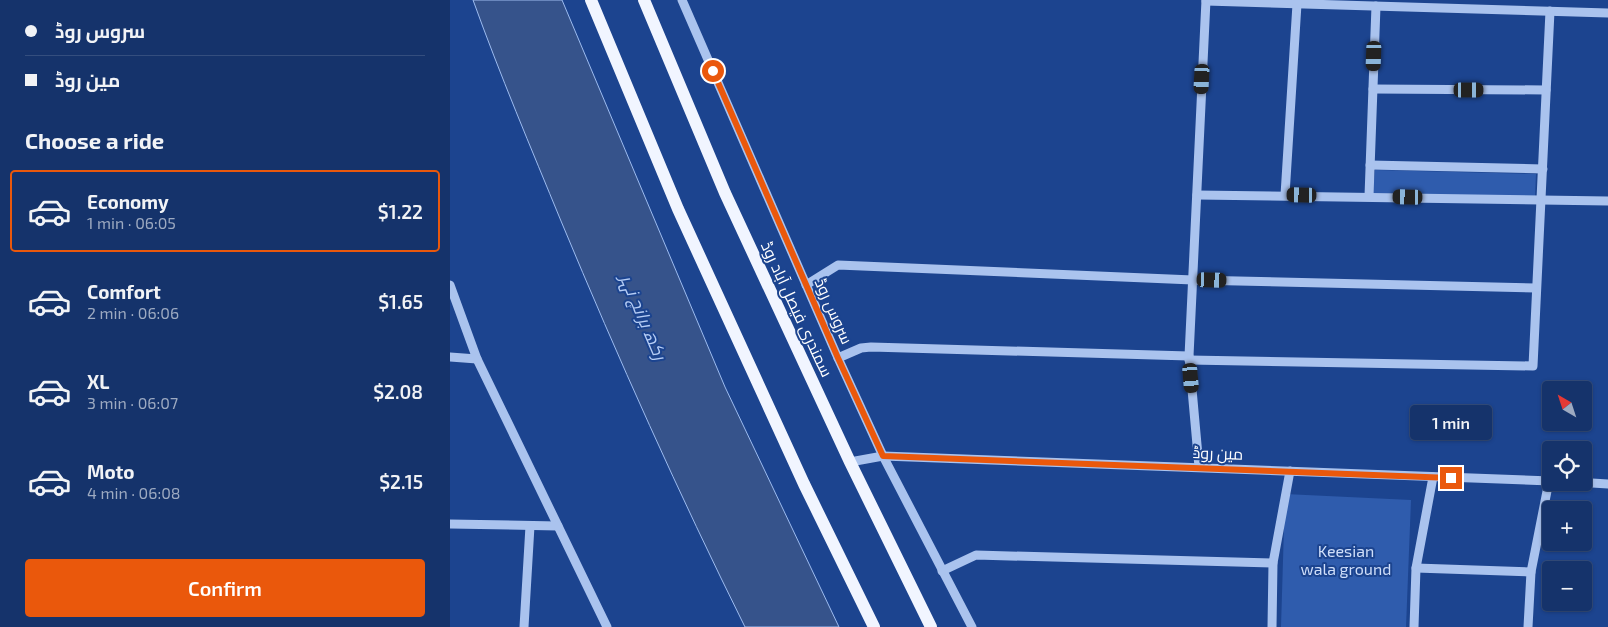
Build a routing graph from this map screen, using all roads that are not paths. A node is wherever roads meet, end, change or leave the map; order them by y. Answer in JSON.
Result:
{"nodes":[{"id":1,"x":591,"y":0,"type":"edge"},
{"id":2,"x":644,"y":0,"type":"edge"},
{"id":3,"x":682,"y":0,"type":"edge"},
{"id":4,"x":1206,"y":1,"type":"edge"},
{"id":5,"x":1297,"y":4,"type":"junction"},
{"id":6,"x":1422,"y":4,"type":"edge"},
{"id":7,"x":1376,"y":6,"type":"junction"},
{"id":8,"x":1550,"y":11,"type":"junction"},
{"id":9,"x":1608,"y":13,"type":"edge"},
{"id":10,"x":1373,"y":89,"type":"junction"},
{"id":11,"x":1546,"y":90,"type":"junction"},
{"id":12,"x":1370,"y":165,"type":"junction"},
{"id":13,"x":1543,"y":169,"type":"junction"},
{"id":14,"x":1197,"y":195,"type":"junction"},
{"id":15,"x":1285,"y":195,"type":"junction"},
{"id":16,"x":1369,"y":196,"type":"junction"},
{"id":17,"x":1542,"y":200,"type":"junction"},
{"id":18,"x":1608,"y":201,"type":"edge"},
{"id":19,"x":1193,"y":280,"type":"junction"},
{"id":20,"x":450,"y":285,"type":"edge"},
{"id":21,"x":806,"y":285,"type":"junction"},
{"id":22,"x":1536,"y":288,"type":"junction"},
{"id":23,"x":450,"y":357,"type":"edge"},
{"id":24,"x":477,"y":358,"type":"junction"},
{"id":25,"x":838,"y":358,"type":"junction"},
{"id":26,"x":1189,"y":358,"type":"junction"},
{"id":27,"x":883,"y":456,"type":"junction"},
{"id":28,"x":850,"y":462,"type":"junction"},
{"id":29,"x":1199,"y":467,"type":"junction"},
{"id":30,"x":1290,"y":471,"type":"junction"},
{"id":31,"x":1433,"y":477,"type":"junction"},
{"id":32,"x":1542,"y":481,"type":"edge"},
{"id":33,"x":1592,"y":483,"type":"edge"},
{"id":34,"x":1608,"y":484,"type":"edge"},
{"id":35,"x":1548,"y":491,"type":"edge"},
{"id":36,"x":450,"y":524,"type":"edge"},
{"id":37,"x":530,"y":526,"type":"junction"},
{"id":38,"x":558,"y":526,"type":"junction"},
{"id":39,"x":1273,"y":563,"type":"junction"},
{"id":40,"x":1416,"y":568,"type":"junction"},
{"id":41,"x":942,"y":571,"type":"junction"},
{"id":42,"x":1531,"y":572,"type":"junction"},
{"id":43,"x":524,"y":627,"type":"edge"},
{"id":44,"x":607,"y":627,"type":"edge"},
{"id":45,"x":874,"y":627,"type":"edge"},
{"id":46,"x":931,"y":627,"type":"edge"},
{"id":47,"x":972,"y":627,"type":"edge"},
{"id":48,"x":1272,"y":627,"type":"edge"},
{"id":49,"x":1414,"y":627,"type":"edge"},
{"id":50,"x":1528,"y":627,"type":"edge"}],
"edges":[{"from":1,"to":45,"type":"main road"},
{"from":2,"to":28,"type":"main road","name":"سمندری فیصل آباد روڈ"},
{"from":3,"to":21,"type":"street","name":"سروس روڈ"},
{"from":4,"to":5,"type":"street"},
{"from":4,"to":14,"type":"street"},
{"from":5,"to":7,"type":"street"},
{"from":5,"to":15,"type":"street"},
{"from":6,"to":7,"type":"street"},
{"from":6,"to":8,"type":"street"},
{"from":7,"to":10,"type":"street"},
{"from":8,"to":9,"type":"street"},
{"from":8,"to":11,"type":"street"},
{"from":10,"to":11,"type":"street"},
{"from":10,"to":12,"type":"street"},
{"from":11,"to":13,"type":"street"},
{"from":12,"to":13,"type":"street"},
{"from":12,"to":16,"type":"street"},
{"from":13,"to":17,"type":"street"},
{"from":14,"to":15,"type":"street"},
{"from":14,"to":19,"type":"street"},
{"from":15,"to":16,"type":"street"},
{"from":16,"to":17,"type":"street"},
{"from":17,"to":18,"type":"street"},
{"from":17,"to":22,"type":"street"},
{"from":19,"to":21,"type":"street"},
{"from":19,"to":22,"type":"street"},
{"from":19,"to":26,"type":"street"},
{"from":20,"to":24,"type":"street"},
{"from":21,"to":25,"type":"street","name":"سروس روڈ"},
{"from":22,"to":26,"type":"street"},
{"from":23,"to":24,"type":"street"},
{"from":24,"to":38,"type":"street"},
{"from":25,"to":26,"type":"street"},
{"from":25,"to":27,"type":"street","name":"سروس روڈ"},
{"from":26,"to":29,"type":"street"},
{"from":27,"to":28,"type":"street","name":"مین روڈ"},
{"from":27,"to":29,"type":"street","name":"مین روڈ"},
{"from":27,"to":41,"type":"street","name":"سروس روڈ"},
{"from":28,"to":46,"type":"main road","name":"سمندری فیصل آباد روڈ"},
{"from":29,"to":30,"type":"street","name":"مین روڈ"},
{"from":30,"to":31,"type":"street","name":"مین روڈ"},
{"from":30,"to":39,"type":"street"},
{"from":31,"to":32,"type":"street","name":"مین روڈ"},
{"from":31,"to":40,"type":"street"},
{"from":33,"to":34,"type":"street"},
{"from":35,"to":42,"type":"street"},
{"from":36,"to":37,"type":"street"},
{"from":37,"to":38,"type":"street"},
{"from":37,"to":43,"type":"street"},
{"from":38,"to":44,"type":"street"},
{"from":39,"to":41,"type":"street"},
{"from":39,"to":48,"type":"street"},
{"from":40,"to":42,"type":"street"},
{"from":40,"to":49,"type":"street"},
{"from":41,"to":47,"type":"street","name":"سروس روڈ"},
{"from":42,"to":50,"type":"street"}]}
